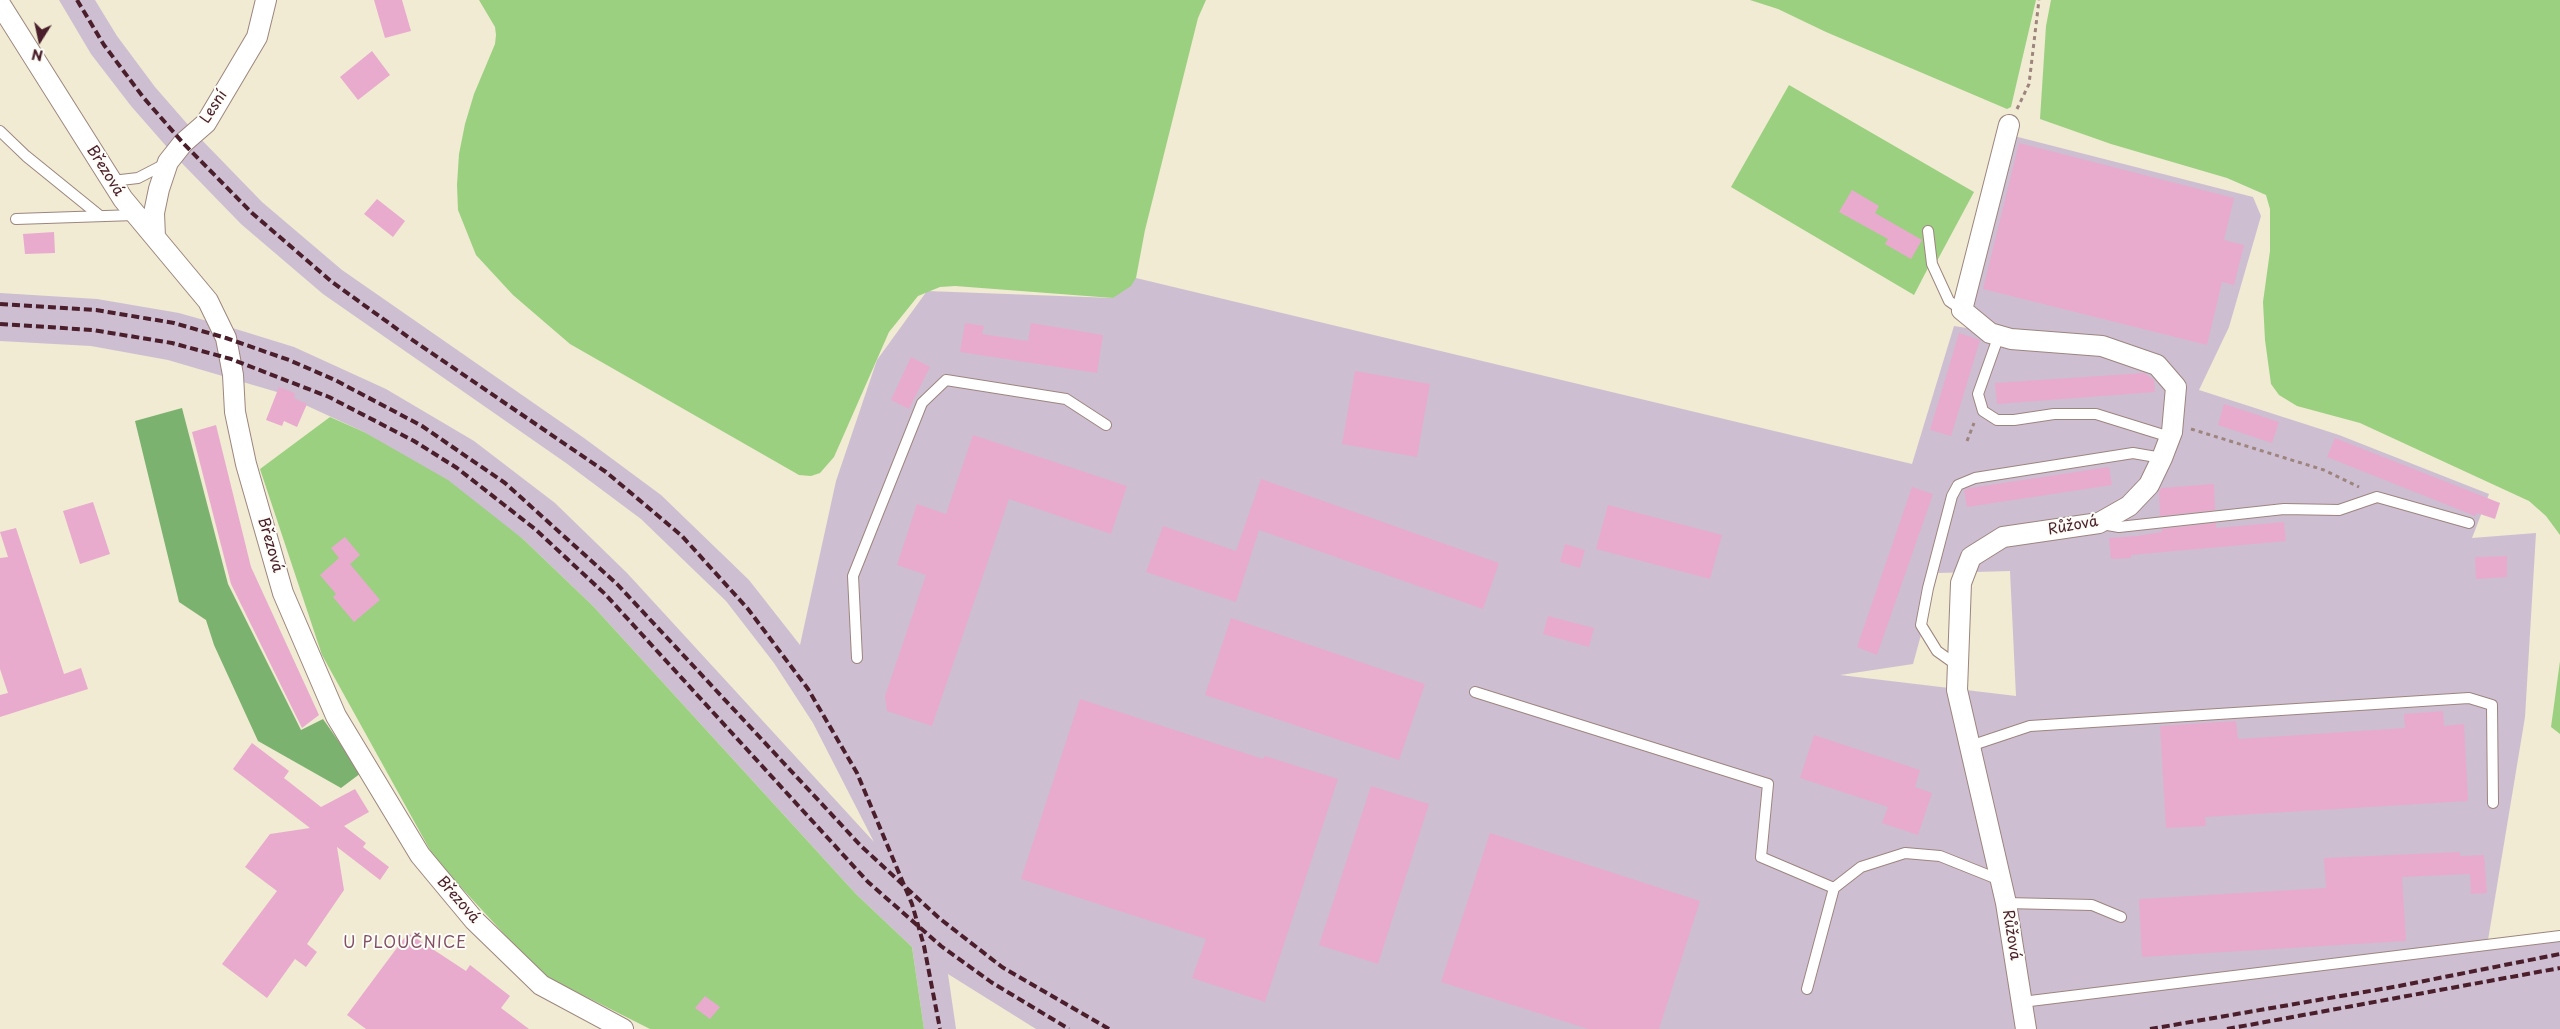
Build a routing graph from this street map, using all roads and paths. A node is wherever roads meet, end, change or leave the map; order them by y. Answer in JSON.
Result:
{"nodes":[{"id":1,"x":266,"y":0,"type":"edge"},
{"id":2,"x":2039,"y":0,"type":"edge"},
{"id":3,"x":0,"y":4,"type":"edge"},
{"id":4,"x":2009,"y":125,"type":"joint"},
{"id":5,"x":0,"y":131,"type":"edge"},
{"id":6,"x":168,"y":162,"type":"junction"},
{"id":7,"x":112,"y":181,"type":"junction"},
{"id":8,"x":136,"y":215,"type":"junction"},
{"id":9,"x":100,"y":216,"type":"junction"},
{"id":10,"x":16,"y":218,"type":"dead end"},
{"id":11,"x":1928,"y":231,"type":"dead end"},
{"id":12,"x":155,"y":238,"type":"junction"},
{"id":13,"x":1962,"y":310,"type":"junction"},
{"id":14,"x":2000,"y":336,"type":"junction"},
{"id":15,"x":1106,"y":425,"type":"dead end"},
{"id":16,"x":2171,"y":433,"type":"junction"},
{"id":17,"x":2162,"y":458,"type":"junction"},
{"id":18,"x":2377,"y":497,"type":"junction"},
{"id":19,"x":2469,"y":523,"type":"dead end"},
{"id":20,"x":2099,"y":524,"type":"junction"},
{"id":21,"x":857,"y":658,"type":"dead end"},
{"id":22,"x":1958,"y":666,"type":"junction"},
{"id":23,"x":1475,"y":692,"type":"dead end"},
{"id":24,"x":1970,"y":746,"type":"junction"},
{"id":25,"x":2493,"y":803,"type":"dead end"},
{"id":26,"x":2000,"y":880,"type":"junction"},
{"id":27,"x":1834,"y":888,"type":"junction"},
{"id":28,"x":2006,"y":903,"type":"junction"},
{"id":29,"x":2121,"y":917,"type":"dead end"},
{"id":30,"x":2560,"y":936,"type":"edge"},
{"id":31,"x":1807,"y":989,"type":"dead end"},
{"id":32,"x":2022,"y":1002,"type":"junction"},
{"id":33,"x":623,"y":1029,"type":"edge"},
{"id":34,"x":2026,"y":1029,"type":"edge"}],
"edges":[{"from":1,"to":6,"type":"street","name":"Lesní"},
{"from":2,"to":4,"type":"path"},
{"from":3,"to":7,"type":"street","name":"Březová"},
{"from":4,"to":13,"type":"street"},
{"from":5,"to":9,"type":"lane"},
{"from":6,"to":7,"type":"lane"},
{"from":6,"to":12,"type":"street","name":"Lesní"},
{"from":7,"to":8,"type":"street","name":"Březová"},
{"from":8,"to":9,"type":"lane"},
{"from":8,"to":12,"type":"street","name":"Březová"},
{"from":9,"to":10,"type":"lane"},
{"from":11,"to":13,"type":"lane"},
{"from":12,"to":33,"type":"street","name":"Březová"},
{"from":13,"to":14,"type":"street","name":"Růžová"},
{"from":14,"to":16,"type":"street","name":"Růžová"},
{"from":14,"to":16,"type":"lane"},
{"from":15,"to":21,"type":"lane"},
{"from":16,"to":17,"type":"street","name":"Růžová"},
{"from":16,"to":18,"type":"path"},
{"from":17,"to":20,"type":"street","name":"Růžová"},
{"from":17,"to":22,"type":"lane"},
{"from":18,"to":19,"type":"lane"},
{"from":18,"to":20,"type":"lane"},
{"from":20,"to":22,"type":"street","name":"Růžová"},
{"from":22,"to":24,"type":"street","name":"Růžová"},
{"from":23,"to":27,"type":"lane"},
{"from":24,"to":25,"type":"lane"},
{"from":24,"to":26,"type":"street","name":"Růžová"},
{"from":26,"to":27,"type":"lane"},
{"from":26,"to":28,"type":"street","name":"Růžová"},
{"from":27,"to":31,"type":"lane"},
{"from":28,"to":29,"type":"lane"},
{"from":28,"to":32,"type":"street","name":"Růžová"},
{"from":30,"to":32,"type":"lane"},
{"from":32,"to":34,"type":"street","name":"Růžová"}]}
